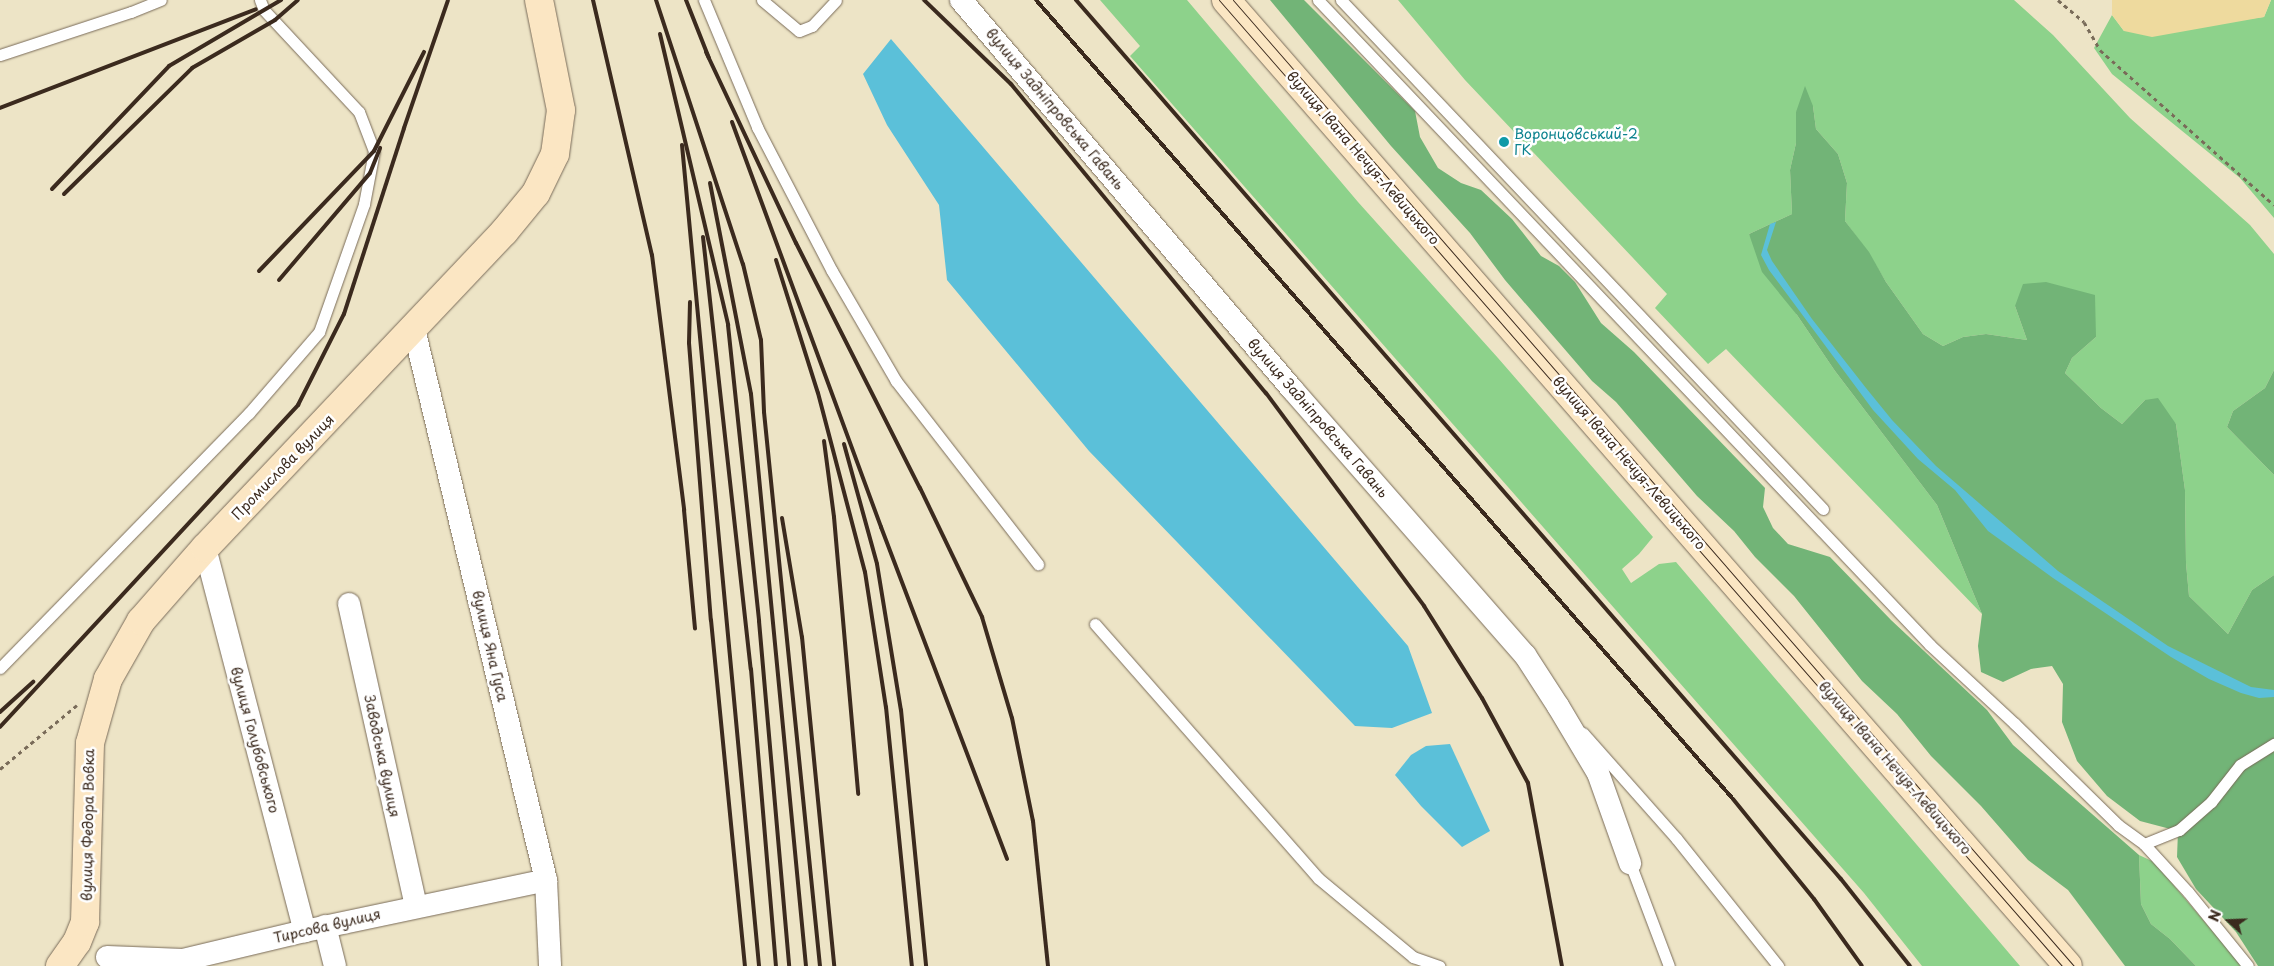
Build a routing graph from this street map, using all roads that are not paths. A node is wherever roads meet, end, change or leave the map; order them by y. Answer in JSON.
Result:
{"nodes":[{"id":1,"x":161,"y":0,"type":"edge"},
{"id":2,"x":260,"y":0,"type":"edge"},
{"id":3,"x":539,"y":0,"type":"edge"},
{"id":4,"x":704,"y":0,"type":"edge"},
{"id":5,"x":762,"y":0,"type":"edge"},
{"id":6,"x":836,"y":0,"type":"edge"},
{"id":7,"x":961,"y":0,"type":"edge"},
{"id":8,"x":1226,"y":0,"type":"edge"},
{"id":9,"x":1318,"y":0,"type":"edge"},
{"id":10,"x":1341,"y":0,"type":"edge"},
{"id":11,"x":0,"y":55,"type":"edge"},
{"id":12,"x":414,"y":329,"type":"junction"},
{"id":13,"x":1822,"y":509,"type":"dead end"},
{"id":14,"x":205,"y":548,"type":"junction"},
{"id":15,"x":1038,"y":564,"type":"dead end"},
{"id":16,"x":349,"y":604,"type":"dead end"},
{"id":17,"x":1095,"y":624,"type":"dead end"},
{"id":18,"x":0,"y":668,"type":"edge"},
{"id":19,"x":108,"y":679,"type":"joint"},
{"id":20,"x":1558,"y":706,"type":"junction"},
{"id":21,"x":2274,"y":744,"type":"edge"},
{"id":22,"x":2144,"y":844,"type":"junction"},
{"id":23,"x":1630,"y":863,"type":"joint"},
{"id":24,"x":546,"y":880,"type":"junction"},
{"id":25,"x":416,"y":907,"type":"junction"},
{"id":26,"x":315,"y":929,"type":"junction"},
{"id":27,"x":77,"y":942,"type":"junction"},
{"id":28,"x":107,"y":962,"type":"edge"},
{"id":29,"x":184,"y":963,"type":"edge"},
{"id":30,"x":60,"y":966,"type":"edge"},
{"id":31,"x":335,"y":966,"type":"edge"},
{"id":32,"x":550,"y":966,"type":"edge"},
{"id":33,"x":1439,"y":966,"type":"edge"},
{"id":34,"x":1669,"y":966,"type":"edge"},
{"id":35,"x":1778,"y":966,"type":"edge"},
{"id":36,"x":2068,"y":966,"type":"edge"},
{"id":37,"x":2248,"y":966,"type":"edge"}],
"edges":[{"from":1,"to":11,"type":"lane"},
{"from":2,"to":18,"type":"lane"},
{"from":3,"to":12,"type":"main road","name":"Промислова вулиця"},
{"from":4,"to":15,"type":"lane"},
{"from":5,"to":6,"type":"lane"},
{"from":7,"to":20,"type":"street","name":"вулиця Задніпровська Гавань"},
{"from":8,"to":36,"type":"main road","name":"вулиця Івана Нечуя-Левицького"},
{"from":9,"to":22,"type":"lane"},
{"from":10,"to":13,"type":"lane"},
{"from":12,"to":14,"type":"main road","name":"Промислова вулиця"},
{"from":12,"to":24,"type":"street","name":"вулиця Яна Гуса"},
{"from":14,"to":19,"type":"main road","name":"Промислова вулиця"},
{"from":14,"to":26,"type":"street","name":"вулиця Голубовського"},
{"from":16,"to":25,"type":"street","name":"Заводська вулиця"},
{"from":17,"to":33,"type":"lane"},
{"from":19,"to":27,"type":"main road","name":"вулиця Федора Вовка"},
{"from":20,"to":23,"type":"street","name":"вулиця Задніпровська Гавань"},
{"from":20,"to":35,"type":"lane"},
{"from":21,"to":22,"type":"lane"},
{"from":22,"to":37,"type":"lane"},
{"from":23,"to":34,"type":"lane"},
{"from":24,"to":25,"type":"street","name":"Тирсова вулиця"},
{"from":24,"to":32,"type":"street","name":"вулиця Яна Гуса"},
{"from":25,"to":26,"type":"street","name":"Тирсова вулиця"},
{"from":26,"to":29,"type":"street","name":"Тирсова вулиця"},
{"from":26,"to":31,"type":"street","name":"вулиця Голубовського"},
{"from":27,"to":28,"type":"street"},
{"from":27,"to":30,"type":"main road","name":"вулиця Федора Вовка"},
{"from":28,"to":29,"type":"street","name":"Тирсова вулиця"}]}
